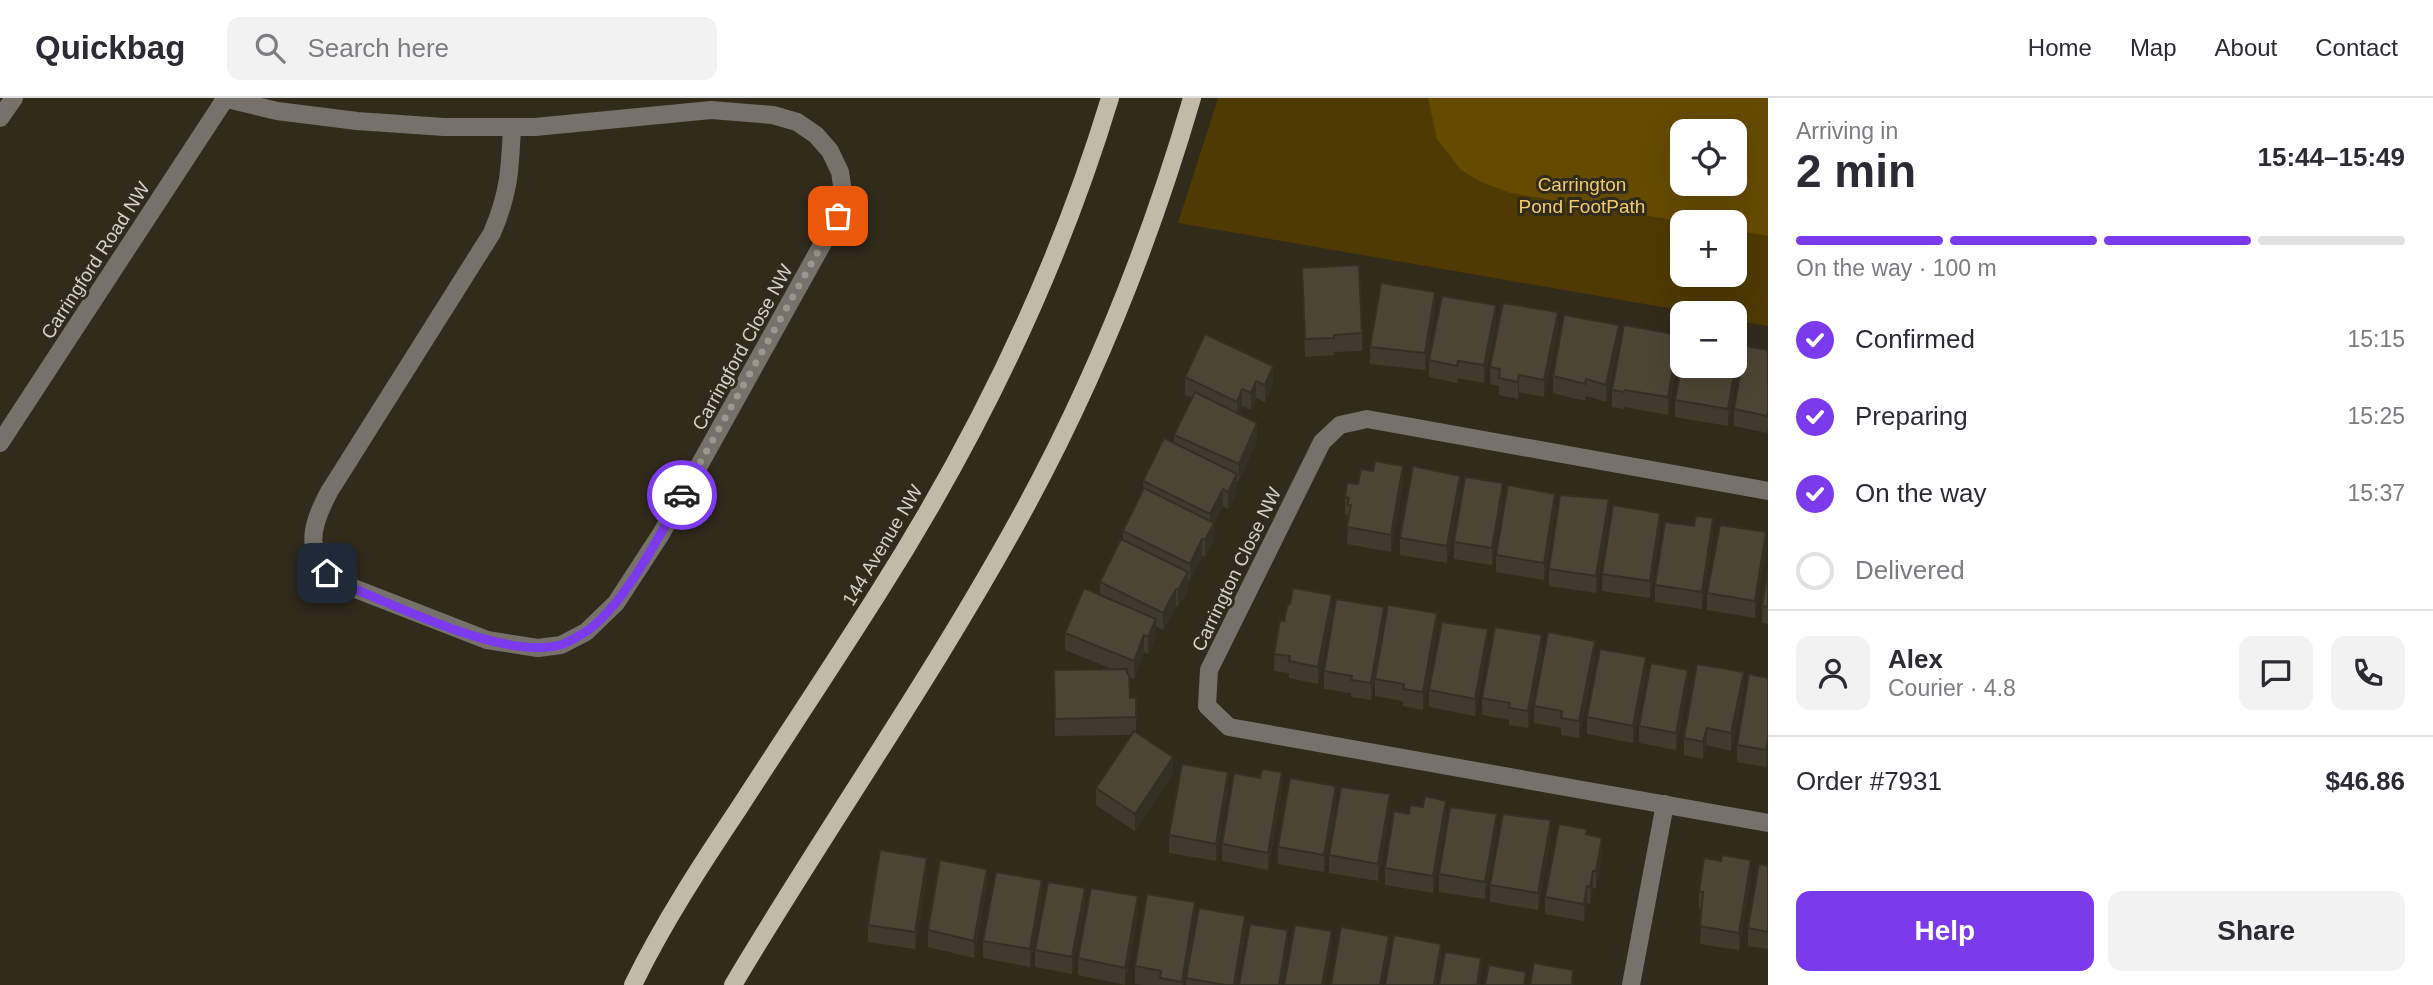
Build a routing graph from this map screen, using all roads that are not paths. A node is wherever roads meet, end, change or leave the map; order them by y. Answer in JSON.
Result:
{"nodes":[{"id":1,"x":13,"y":98,"type":"edge"},
{"id":2,"x":1110,"y":98,"type":"edge"},
{"id":3,"x":1192,"y":98,"type":"edge"},
{"id":4,"x":224,"y":99,"type":"edge"},
{"id":5,"x":0,"y":118,"type":"edge"},
{"id":6,"x":512,"y":127,"type":"junction"},
{"id":7,"x":0,"y":443,"type":"edge"},
{"id":8,"x":1768,"y":491,"type":"edge"},
{"id":9,"x":1665,"y":804,"type":"junction"},
{"id":10,"x":1768,"y":823,"type":"edge"},
{"id":11,"x":633,"y":985,"type":"edge"},
{"id":12,"x":733,"y":985,"type":"edge"},
{"id":13,"x":1632,"y":985,"type":"edge"}],
"edges":[{"from":1,"to":5,"type":"street"},
{"from":2,"to":11,"type":"main road","name":"144 Avenue NW"},
{"from":3,"to":12,"type":"main road"},
{"from":4,"to":6,"type":"street","name":"Carringford Close NW"},
{"from":4,"to":7,"type":"street","name":"Carringford Road NW"},
{"from":6,"to":6,"type":"street","name":"Carringford Close NW"},
{"from":8,"to":9,"type":"street","name":"Carrington Close NW"},
{"from":9,"to":10,"type":"street","name":"Carrington Close NW"},
{"from":9,"to":13,"type":"street"}]}
